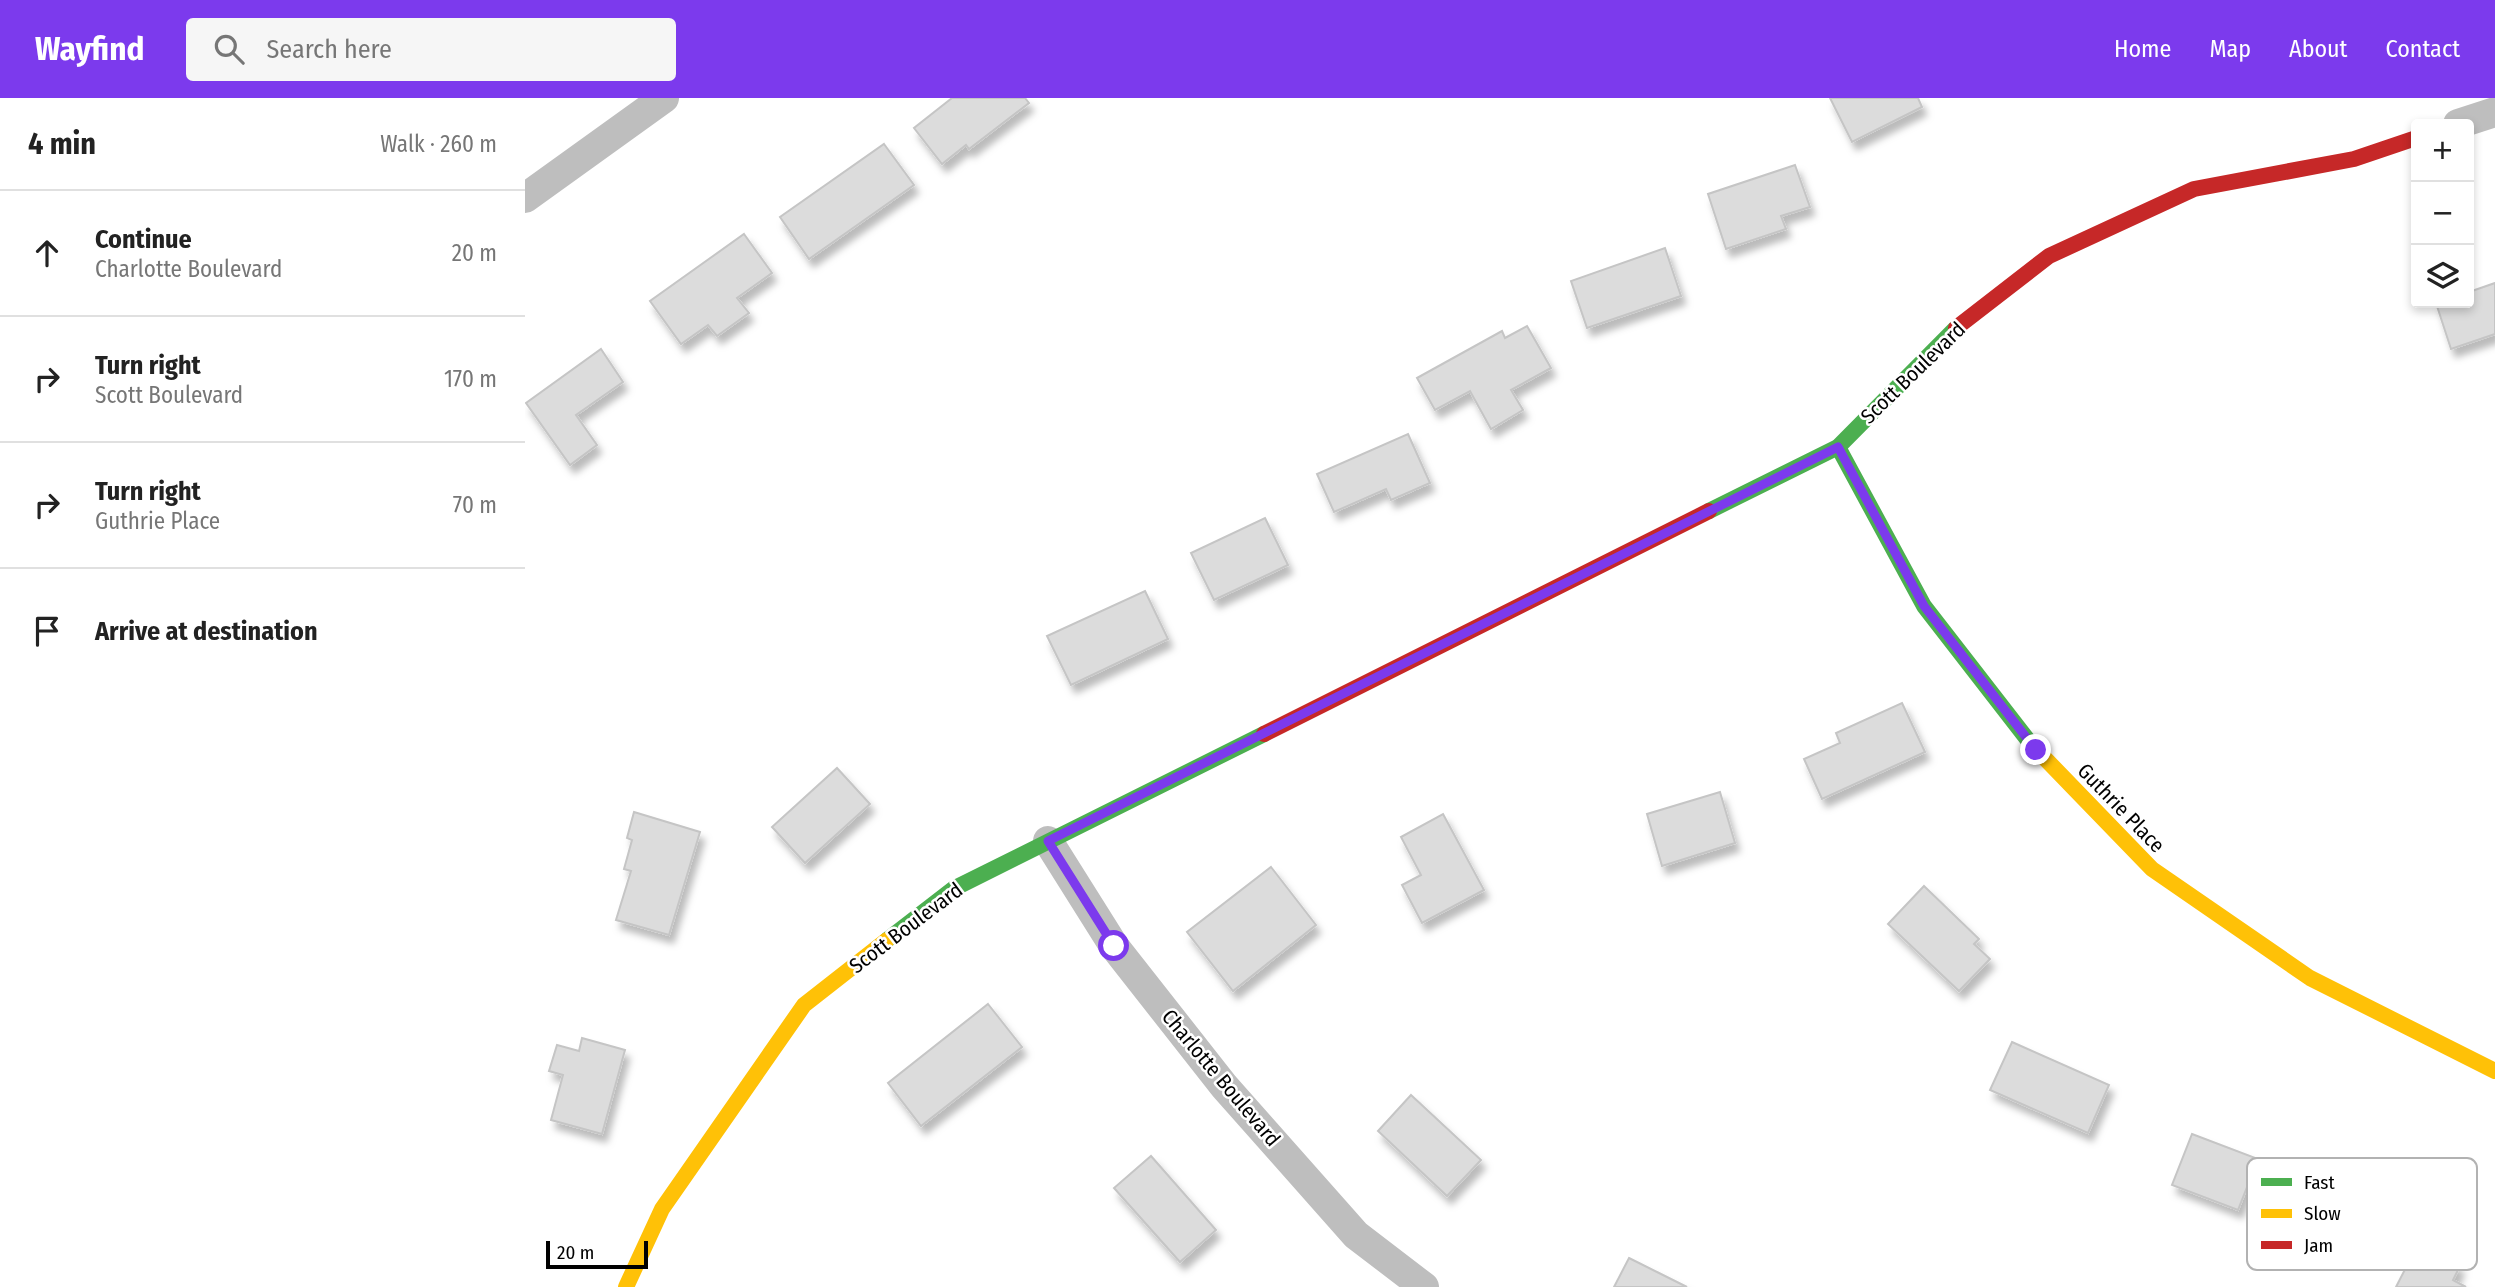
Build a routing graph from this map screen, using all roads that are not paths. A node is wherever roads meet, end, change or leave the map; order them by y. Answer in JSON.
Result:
{"nodes":[{"id":1,"x":664,"y":98,"type":"edge"},
{"id":2,"x":2495,"y":112,"type":"edge"},
{"id":3,"x":2473,"y":119,"type":"edge"},
{"id":4,"x":2411,"y":140,"type":"edge"},
{"id":5,"x":525,"y":198,"type":"edge"},
{"id":6,"x":1838,"y":447,"type":"junction"},
{"id":7,"x":1048,"y":841,"type":"junction"},
{"id":8,"x":2495,"y":1072,"type":"edge"},
{"id":9,"x":626,"y":1287,"type":"edge"},
{"id":10,"x":1425,"y":1287,"type":"edge"}],
"edges":[{"from":1,"to":5,"type":"street"},
{"from":2,"to":3,"type":"street"},
{"from":4,"to":6,"type":"street","name":"Scott Boulevard"},
{"from":6,"to":7,"type":"street","name":"Scott Boulevard"},
{"from":6,"to":8,"type":"street","name":"Guthrie Place"},
{"from":7,"to":9,"type":"street","name":"Scott Boulevard"},
{"from":7,"to":10,"type":"street","name":"Charlotte Boulevard"}]}
